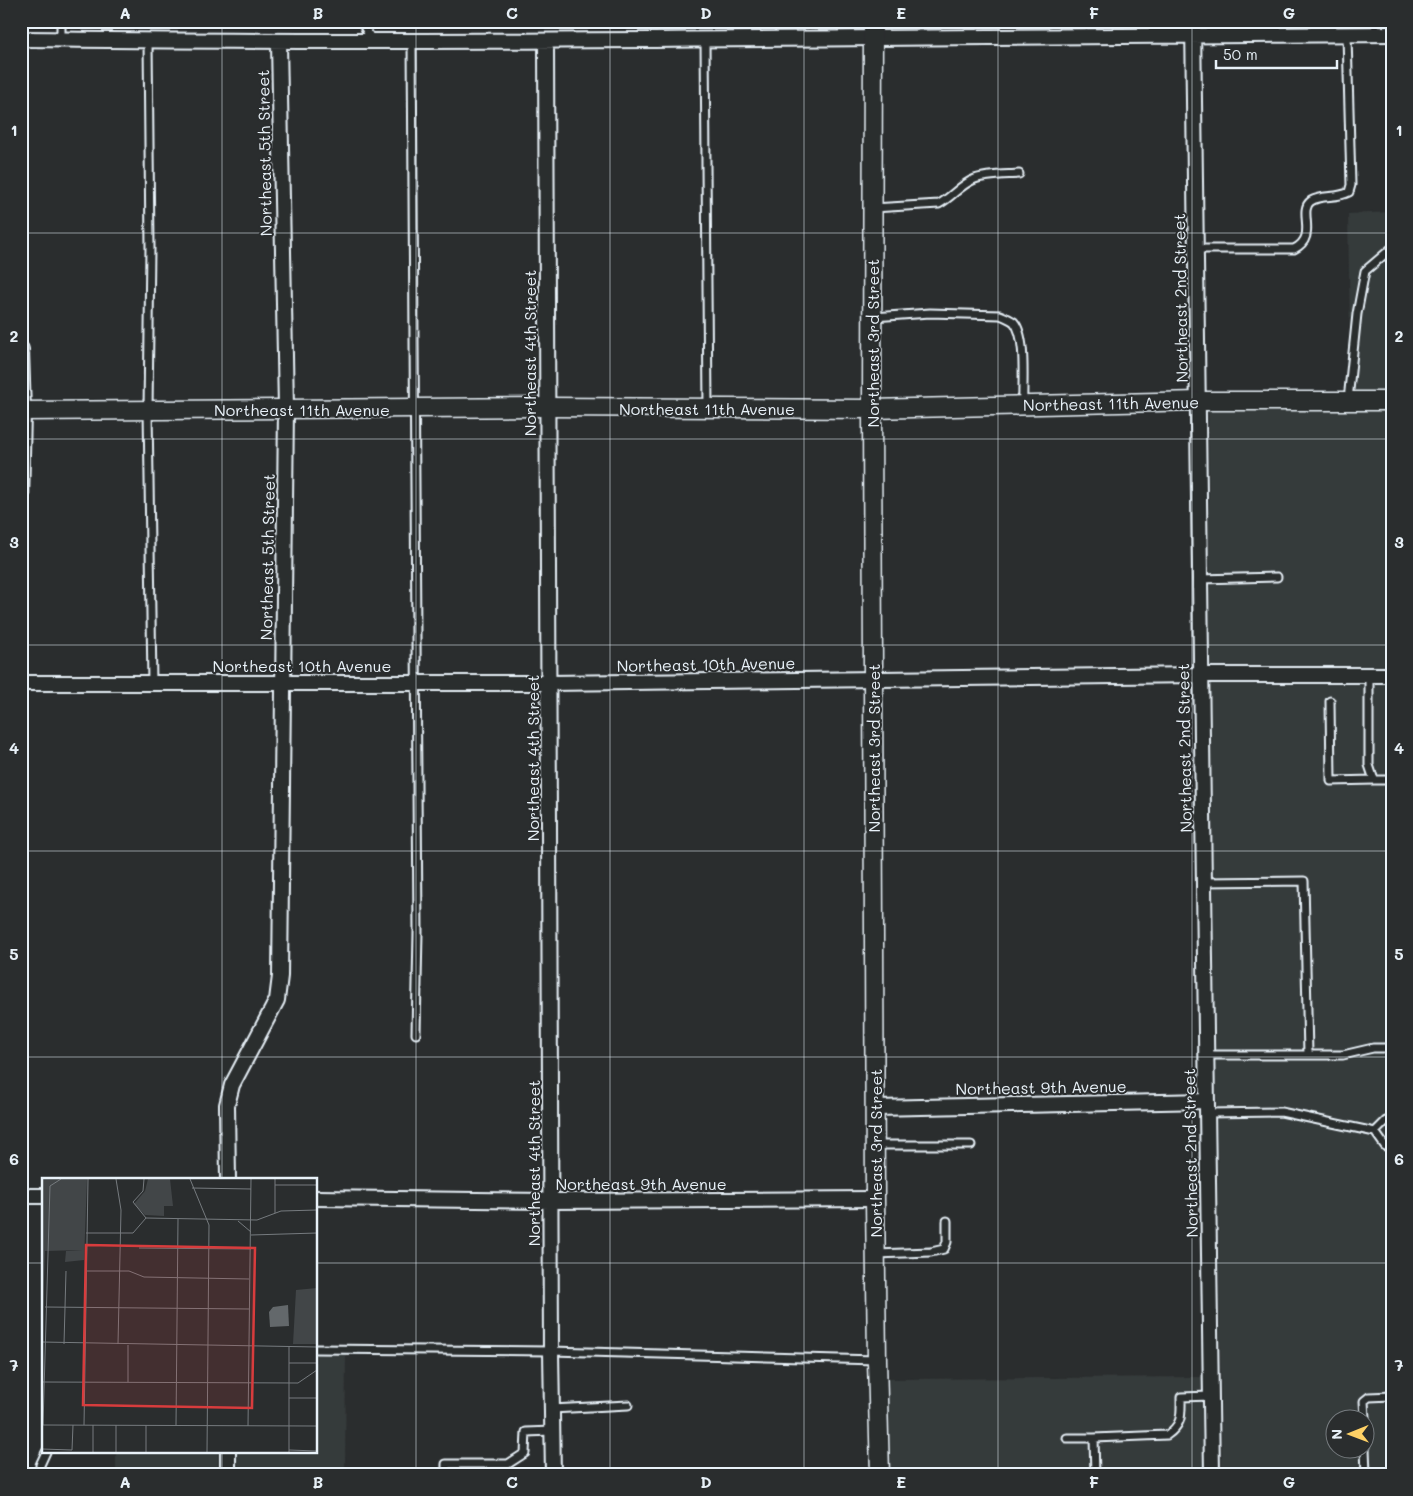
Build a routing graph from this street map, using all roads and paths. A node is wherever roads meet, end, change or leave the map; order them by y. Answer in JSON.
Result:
{"nodes":[{"id":1,"x":60,"y":21,"type":"edge"},
{"id":2,"x":361,"y":21,"type":"edge"},
{"id":3,"x":873,"y":21,"type":"edge"},
{"id":4,"x":1193,"y":28,"type":"edge"},
{"id":5,"x":1375,"y":28,"type":"edge"},
{"id":6,"x":1347,"y":34,"type":"junction"},
{"id":7,"x":1392,"y":34,"type":"edge"},
{"id":8,"x":21,"y":40,"type":"edge"},
{"id":9,"x":61,"y":40,"type":"junction"},
{"id":10,"x":873,"y":40,"type":"junction"},
{"id":11,"x":148,"y":41,"type":"junction"},
{"id":12,"x":705,"y":41,"type":"junction"},
{"id":13,"x":279,"y":42,"type":"junction"},
{"id":14,"x":373,"y":42,"type":"junction"},
{"id":15,"x":412,"y":42,"type":"junction"},
{"id":16,"x":546,"y":42,"type":"junction"},
{"id":17,"x":1019,"y":174,"type":"dead end"},
{"id":18,"x":872,"y":208,"type":"junction"},
{"id":19,"x":1392,"y":248,"type":"edge"},
{"id":20,"x":1196,"y":250,"type":"junction"},
{"id":21,"x":872,"y":317,"type":"junction"},
{"id":22,"x":21,"y":349,"type":"edge"},
{"id":23,"x":1348,"y":400,"type":"junction"},
{"id":24,"x":1199,"y":401,"type":"junction"},
{"id":25,"x":1392,"y":401,"type":"edge"},
{"id":26,"x":1022,"y":405,"type":"junction"},
{"id":27,"x":546,"y":407,"type":"junction"},
{"id":28,"x":286,"y":408,"type":"junction"},
{"id":29,"x":413,"y":408,"type":"junction"},
{"id":30,"x":708,"y":408,"type":"junction"},
{"id":31,"x":872,"y":409,"type":"junction"},
{"id":32,"x":148,"y":410,"type":"junction"},
{"id":33,"x":22,"y":411,"type":"edge"},
{"id":34,"x":21,"y":503,"type":"edge"},
{"id":35,"x":1277,"y":577,"type":"dead end"},
{"id":36,"x":1200,"y":579,"type":"junction"},
{"id":37,"x":1200,"y":675,"type":"junction"},
{"id":38,"x":1369,"y":675,"type":"junction"},
{"id":39,"x":1392,"y":675,"type":"edge"},
{"id":40,"x":873,"y":680,"type":"junction"},
{"id":41,"x":21,"y":682,"type":"edge"},
{"id":42,"x":284,"y":682,"type":"junction"},
{"id":43,"x":152,"y":683,"type":"junction"},
{"id":44,"x":416,"y":683,"type":"junction"},
{"id":45,"x":549,"y":683,"type":"junction"},
{"id":46,"x":1330,"y":701,"type":"dead end"},
{"id":47,"x":1374,"y":780,"type":"junction"},
{"id":48,"x":1392,"y":780,"type":"edge"},
{"id":49,"x":1203,"y":882,"type":"junction"},
{"id":50,"x":416,"y":1034,"type":"dead end"},
{"id":51,"x":1392,"y":1048,"type":"edge"},
{"id":52,"x":1308,"y":1054,"type":"junction"},
{"id":53,"x":1206,"y":1055,"type":"junction"},
{"id":54,"x":1207,"y":1107,"type":"junction"},
{"id":55,"x":876,"y":1108,"type":"junction"},
{"id":56,"x":1392,"y":1119,"type":"edge"},
{"id":57,"x":1375,"y":1132,"type":"junction"},
{"id":58,"x":875,"y":1145,"type":"junction"},
{"id":59,"x":971,"y":1145,"type":"dead end"},
{"id":60,"x":1392,"y":1146,"type":"edge"},
{"id":61,"x":228,"y":1178,"type":"edge"},
{"id":62,"x":21,"y":1196,"type":"edge"},
{"id":63,"x":42,"y":1196,"type":"edge"},
{"id":64,"x":318,"y":1198,"type":"edge"},
{"id":65,"x":875,"y":1199,"type":"junction"},
{"id":66,"x":550,"y":1201,"type":"junction"},
{"id":67,"x":947,"y":1221,"type":"dead end"},
{"id":68,"x":876,"y":1254,"type":"junction"},
{"id":69,"x":318,"y":1348,"type":"edge"},
{"id":70,"x":551,"y":1351,"type":"junction"},
{"id":71,"x":877,"y":1360,"type":"junction"},
{"id":72,"x":1211,"y":1396,"type":"junction"},
{"id":73,"x":1392,"y":1396,"type":"edge"},
{"id":74,"x":628,"y":1405,"type":"dead end"},
{"id":75,"x":552,"y":1408,"type":"junction"},
{"id":76,"x":1364,"y":1408,"type":"edge"},
{"id":77,"x":552,"y":1431,"type":"junction"},
{"id":78,"x":1068,"y":1438,"type":"dead end"},
{"id":79,"x":1094,"y":1438,"type":"junction"},
{"id":80,"x":45,"y":1454,"type":"edge"},
{"id":81,"x":228,"y":1454,"type":"edge"},
{"id":82,"x":1365,"y":1458,"type":"edge"},
{"id":83,"x":40,"y":1475,"type":"edge"},
{"id":84,"x":228,"y":1475,"type":"edge"},
{"id":85,"x":446,"y":1475,"type":"edge"},
{"id":86,"x":553,"y":1475,"type":"edge"},
{"id":87,"x":880,"y":1475,"type":"edge"},
{"id":88,"x":1095,"y":1475,"type":"edge"},
{"id":89,"x":1212,"y":1475,"type":"edge"},
{"id":90,"x":1366,"y":1475,"type":"edge"}],
"edges":[{"from":1,"to":9,"type":"lane"},
{"from":2,"to":14,"type":"lane"},
{"from":3,"to":10,"type":"street","name":"Northeast 3rd Street"},
{"from":4,"to":6,"type":"street"},
{"from":4,"to":10,"type":"street"},
{"from":4,"to":20,"type":"street","name":"Northeast 2nd Street"},
{"from":5,"to":6,"type":"street"},
{"from":5,"to":7,"type":"street"},
{"from":6,"to":20,"type":"lane"},
{"from":8,"to":9,"type":"street"},
{"from":9,"to":11,"type":"street"},
{"from":10,"to":12,"type":"street"},
{"from":10,"to":18,"type":"street","name":"Northeast 3rd Street"},
{"from":11,"to":13,"type":"street"},
{"from":11,"to":32,"type":"lane"},
{"from":12,"to":16,"type":"street"},
{"from":12,"to":30,"type":"lane"},
{"from":13,"to":14,"type":"street"},
{"from":13,"to":28,"type":"street","name":"Northeast 5th Street"},
{"from":14,"to":15,"type":"street"},
{"from":15,"to":16,"type":"street"},
{"from":15,"to":29,"type":"lane"},
{"from":16,"to":27,"type":"street","name":"Northeast 4th Street"},
{"from":17,"to":18,"type":"lane"},
{"from":18,"to":21,"type":"street","name":"Northeast 3rd Street"},
{"from":19,"to":23,"type":"lane"},
{"from":20,"to":24,"type":"street","name":"Northeast 2nd Street"},
{"from":21,"to":26,"type":"lane"},
{"from":21,"to":31,"type":"street","name":"Northeast 3rd Street"},
{"from":22,"to":33,"type":"street"},
{"from":23,"to":24,"type":"street","name":"Northeast 11th Avenue"},
{"from":23,"to":25,"type":"street","name":"Northeast 11th Avenue"},
{"from":24,"to":26,"type":"street","name":"Northeast 11th Avenue"},
{"from":24,"to":36,"type":"street","name":"Northeast 2nd Street"},
{"from":26,"to":31,"type":"street","name":"Northeast 11th Avenue"},
{"from":27,"to":29,"type":"street","name":"Northeast 11th Avenue"},
{"from":27,"to":30,"type":"street","name":"Northeast 11th Avenue"},
{"from":27,"to":45,"type":"street","name":"Northeast 4th Street"},
{"from":28,"to":29,"type":"street","name":"Northeast 11th Avenue"},
{"from":28,"to":32,"type":"street","name":"Northeast 11th Avenue"},
{"from":28,"to":42,"type":"street","name":"Northeast 5th Street"},
{"from":29,"to":44,"type":"lane"},
{"from":30,"to":31,"type":"street","name":"Northeast 11th Avenue"},
{"from":31,"to":40,"type":"street","name":"Northeast 3rd Street"},
{"from":32,"to":33,"type":"street","name":"Northeast 11th Avenue"},
{"from":32,"to":43,"type":"lane"},
{"from":33,"to":34,"type":"street"},
{"from":35,"to":36,"type":"lane"},
{"from":36,"to":37,"type":"street","name":"Northeast 2nd Street"},
{"from":37,"to":38,"type":"street","name":"Northeast 10th Avenue"},
{"from":37,"to":40,"type":"street","name":"Northeast 10th Avenue"},
{"from":37,"to":49,"type":"street","name":"Northeast 2nd Street"},
{"from":38,"to":39,"type":"street","name":"Northeast 10th Avenue"},
{"from":38,"to":47,"type":"lane"},
{"from":40,"to":45,"type":"street","name":"Northeast 10th Avenue"},
{"from":40,"to":55,"type":"street","name":"Northeast 3rd Street"},
{"from":41,"to":43,"type":"street","name":"Northeast 10th Avenue"},
{"from":42,"to":43,"type":"street","name":"Northeast 10th Avenue"},
{"from":42,"to":44,"type":"street","name":"Northeast 10th Avenue"},
{"from":42,"to":61,"type":"street","name":"Northeast 5th Street"},
{"from":44,"to":45,"type":"street","name":"Northeast 10th Avenue"},
{"from":44,"to":50,"type":"lane"},
{"from":45,"to":66,"type":"street","name":"Northeast 4th Street"},
{"from":46,"to":47,"type":"lane"},
{"from":47,"to":48,"type":"lane"},
{"from":49,"to":52,"type":"lane"},
{"from":49,"to":53,"type":"street","name":"Northeast 2nd Street"},
{"from":51,"to":52,"type":"lane"},
{"from":52,"to":53,"type":"lane"},
{"from":53,"to":54,"type":"street","name":"Northeast 2nd Street"},
{"from":54,"to":55,"type":"street","name":"Northeast 9th Avenue"},
{"from":54,"to":57,"type":"lane"},
{"from":54,"to":72,"type":"street","name":"Northeast 2nd Street"},
{"from":55,"to":58,"type":"street","name":"Northeast 3rd Street"},
{"from":56,"to":57,"type":"lane"},
{"from":57,"to":60,"type":"lane"},
{"from":58,"to":59,"type":"lane"},
{"from":58,"to":65,"type":"street","name":"Northeast 3rd Street"},
{"from":62,"to":63,"type":"street"},
{"from":64,"to":66,"type":"street","name":"Northeast 9th Avenue"},
{"from":65,"to":66,"type":"street","name":"Northeast 9th Avenue"},
{"from":65,"to":68,"type":"street","name":"Northeast 3rd Street"},
{"from":66,"to":70,"type":"street","name":"Northeast 4th Street"},
{"from":67,"to":68,"type":"lane"},
{"from":68,"to":71,"type":"street","name":"Northeast 3rd Street"},
{"from":69,"to":70,"type":"lane"},
{"from":70,"to":71,"type":"lane"},
{"from":70,"to":75,"type":"street","name":"Northeast 4th Street"},
{"from":71,"to":87,"type":"street","name":"Northeast 3rd Street"},
{"from":72,"to":79,"type":"lane"},
{"from":72,"to":89,"type":"street","name":"Northeast 2nd Street"},
{"from":73,"to":76,"type":"lane"},
{"from":74,"to":75,"type":"lane"},
{"from":75,"to":77,"type":"street","name":"Northeast 4th Street"},
{"from":77,"to":85,"type":"lane"},
{"from":77,"to":86,"type":"street","name":"Northeast 4th Street"},
{"from":78,"to":79,"type":"lane"},
{"from":79,"to":88,"type":"lane"},
{"from":80,"to":83,"type":"lane"},
{"from":81,"to":84,"type":"street"},
{"from":82,"to":90,"type":"lane"}]}
